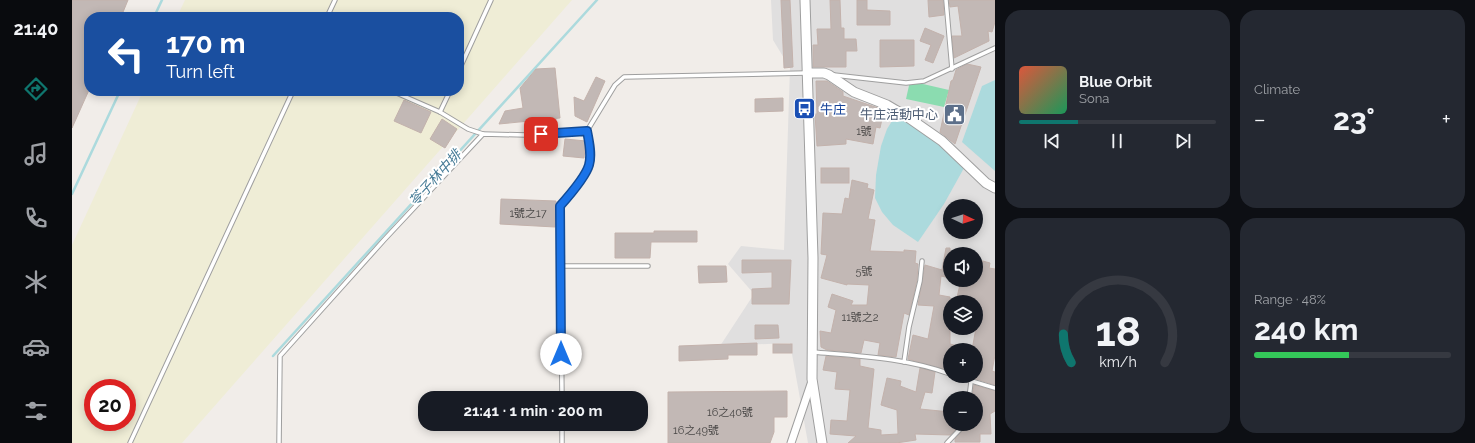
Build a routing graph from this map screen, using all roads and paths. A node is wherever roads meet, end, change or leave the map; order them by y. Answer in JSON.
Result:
{"nodes":[{"id":1,"x":335,"y":0,"type":"edge"},
{"id":2,"x":491,"y":0,"type":"edge"},
{"id":3,"x":805,"y":0,"type":"edge"},
{"id":4,"x":946,"y":0,"type":"edge"},
{"id":5,"x":329,"y":12,"type":"edge"},
{"id":6,"x":995,"y":48,"type":"edge"},
{"id":7,"x":464,"y":59,"type":"edge"},
{"id":8,"x":952,"y":69,"type":"junction"},
{"id":9,"x":807,"y":73,"type":"junction"},
{"id":10,"x":829,"y":75,"type":"junction"},
{"id":11,"x":291,"y":96,"type":"edge"},
{"id":12,"x":403,"y":96,"type":"edge"},
{"id":13,"x":448,"y":96,"type":"edge"},
{"id":14,"x":440,"y":112,"type":"junction"},
{"id":15,"x":587,"y":131,"type":"junction"},
{"id":16,"x":481,"y":134,"type":"junction"},
{"id":17,"x":995,"y":188,"type":"edge"},
{"id":18,"x":922,"y":261,"type":"dead end"},
{"id":19,"x":561,"y":266,"type":"junction"},
{"id":20,"x":648,"y":266,"type":"dead end"},
{"id":21,"x":812,"y":352,"type":"junction"},
{"id":22,"x":904,"y":362,"type":"junction"},
{"id":23,"x":943,"y":371,"type":"edge"},
{"id":24,"x":812,"y":379,"type":"junction"},
{"id":25,"x":975,"y":383,"type":"edge"},
{"id":26,"x":995,"y":388,"type":"edge"},
{"id":27,"x":562,"y":391,"type":"edge"},
{"id":28,"x":562,"y":431,"type":"edge"},
{"id":29,"x":958,"y":431,"type":"edge"},
{"id":30,"x":130,"y":443,"type":"edge"},
{"id":31,"x":279,"y":443,"type":"edge"},
{"id":32,"x":562,"y":443,"type":"edge"},
{"id":33,"x":791,"y":443,"type":"edge"},
{"id":34,"x":822,"y":443,"type":"edge"},
{"id":35,"x":947,"y":443,"type":"edge"}],
"edges":[{"from":1,"to":5,"type":"lane"},
{"from":2,"to":7,"type":"lane"},
{"from":3,"to":9,"type":"street"},
{"from":4,"to":8,"type":"lane"},
{"from":6,"to":8,"type":"lane"},
{"from":8,"to":10,"type":"lane"},
{"from":9,"to":10,"type":"street"},
{"from":9,"to":15,"type":"lane"},
{"from":9,"to":21,"type":"street"},
{"from":10,"to":17,"type":"street"},
{"from":11,"to":30,"type":"lane"},
{"from":12,"to":14,"type":"lane"},
{"from":13,"to":14,"type":"lane"},
{"from":14,"to":16,"type":"lane"},
{"from":15,"to":16,"type":"lane"},
{"from":15,"to":19,"type":"lane"},
{"from":16,"to":31,"type":"lane"},
{"from":18,"to":22,"type":"lane"},
{"from":19,"to":20,"type":"lane"},
{"from":19,"to":27,"type":"lane"},
{"from":21,"to":22,"type":"lane"},
{"from":21,"to":24,"type":"street"},
{"from":22,"to":23,"type":"lane"},
{"from":24,"to":33,"type":"street"},
{"from":24,"to":34,"type":"street"},
{"from":25,"to":26,"type":"lane"},
{"from":28,"to":32,"type":"lane"},
{"from":29,"to":35,"type":"lane"}]}
